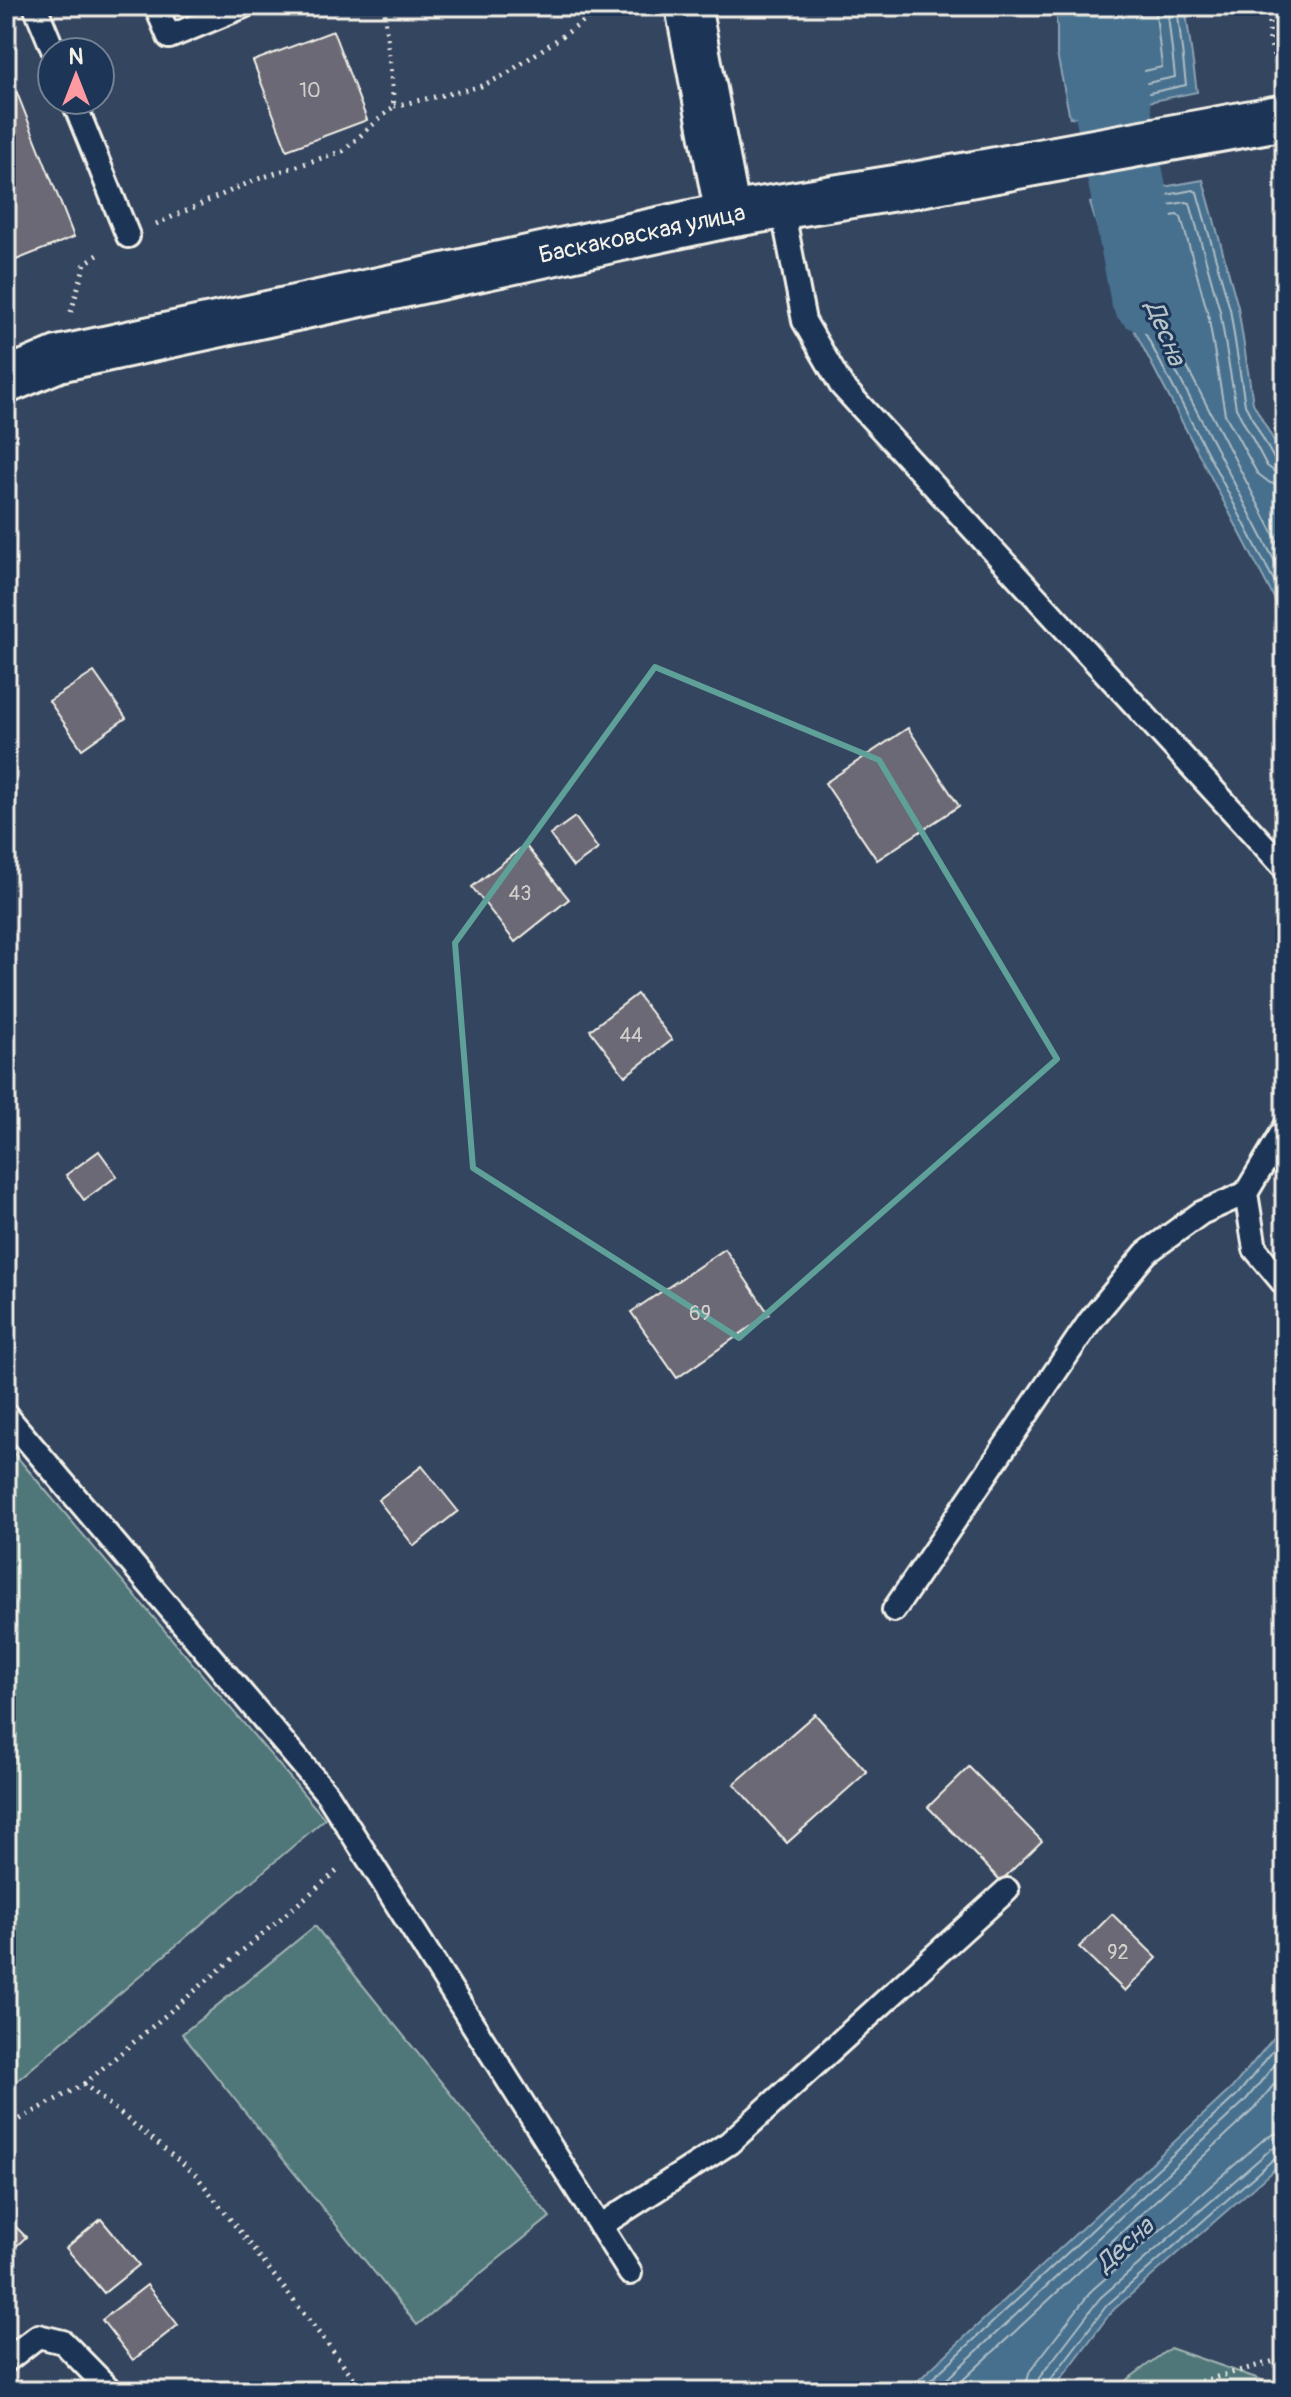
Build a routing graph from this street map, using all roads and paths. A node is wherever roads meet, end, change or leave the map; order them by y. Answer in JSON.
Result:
{"nodes":[{"id":1,"x":35,"y":6,"type":"edge"},
{"id":2,"x":156,"y":6,"type":"edge"},
{"id":3,"x":244,"y":6,"type":"edge"},
{"id":4,"x":384,"y":6,"type":"edge"},
{"id":5,"x":607,"y":6,"type":"edge"},
{"id":6,"x":688,"y":6,"type":"edge"},
{"id":7,"x":1268,"y":6,"type":"edge"},
{"id":8,"x":47,"y":36,"type":"edge"},
{"id":9,"x":1283,"y":101,"type":"edge"},
{"id":10,"x":394,"y":106,"type":"junction"},
{"id":11,"x":79,"y":116,"type":"edge"},
{"id":12,"x":782,"y":207,"type":"junction"},
{"id":13,"x":728,"y":215,"type":"junction"},
{"id":14,"x":128,"y":236,"type":"junction"},
{"id":15,"x":58,"y":359,"type":"junction"},
{"id":16,"x":6,"y":381,"type":"edge"},
{"id":17,"x":1285,"y":868,"type":"edge"},
{"id":18,"x":1285,"y":1128,"type":"edge"},
{"id":19,"x":1246,"y":1193,"type":"junction"},
{"id":20,"x":1285,"y":1285,"type":"edge"},
{"id":21,"x":6,"y":1415,"type":"edge"},
{"id":22,"x":894,"y":1610,"type":"dead end"},
{"id":23,"x":363,"y":1850,"type":"junction"},
{"id":24,"x":1007,"y":1890,"type":"dead end"},
{"id":25,"x":84,"y":2084,"type":"junction"},
{"id":26,"x":6,"y":2127,"type":"edge"},
{"id":27,"x":600,"y":2226,"type":"junction"},
{"id":28,"x":630,"y":2273,"type":"dead end"},
{"id":29,"x":1285,"y":2358,"type":"edge"},
{"id":30,"x":6,"y":2361,"type":"edge"},
{"id":31,"x":111,"y":2391,"type":"edge"},
{"id":32,"x":364,"y":2391,"type":"edge"},
{"id":33,"x":1188,"y":2391,"type":"edge"}],
"edges":[{"from":1,"to":8,"type":"lane"},
{"from":2,"to":3,"type":"lane"},
{"from":4,"to":10,"type":"path"},
{"from":5,"to":10,"type":"path"},
{"from":6,"to":13,"type":"street"},
{"from":7,"to":9,"type":"path"},
{"from":9,"to":12,"type":"street","name":"Баскаковская улица"},
{"from":10,"to":14,"type":"path"},
{"from":11,"to":14,"type":"lane"},
{"from":12,"to":13,"type":"street","name":"Баскаковская улица"},
{"from":12,"to":17,"type":"lane"},
{"from":13,"to":15,"type":"street","name":"Баскаковская улица"},
{"from":14,"to":15,"type":"path"},
{"from":15,"to":16,"type":"street","name":"Баскаковская улица"},
{"from":18,"to":19,"type":"lane"},
{"from":19,"to":20,"type":"lane"},
{"from":19,"to":22,"type":"lane"},
{"from":21,"to":23,"type":"lane"},
{"from":23,"to":25,"type":"path"},
{"from":23,"to":27,"type":"lane"},
{"from":24,"to":27,"type":"lane"},
{"from":25,"to":26,"type":"path"},
{"from":25,"to":32,"type":"path"},
{"from":27,"to":28,"type":"lane"},
{"from":29,"to":33,"type":"path"},
{"from":30,"to":31,"type":"lane"}]}
